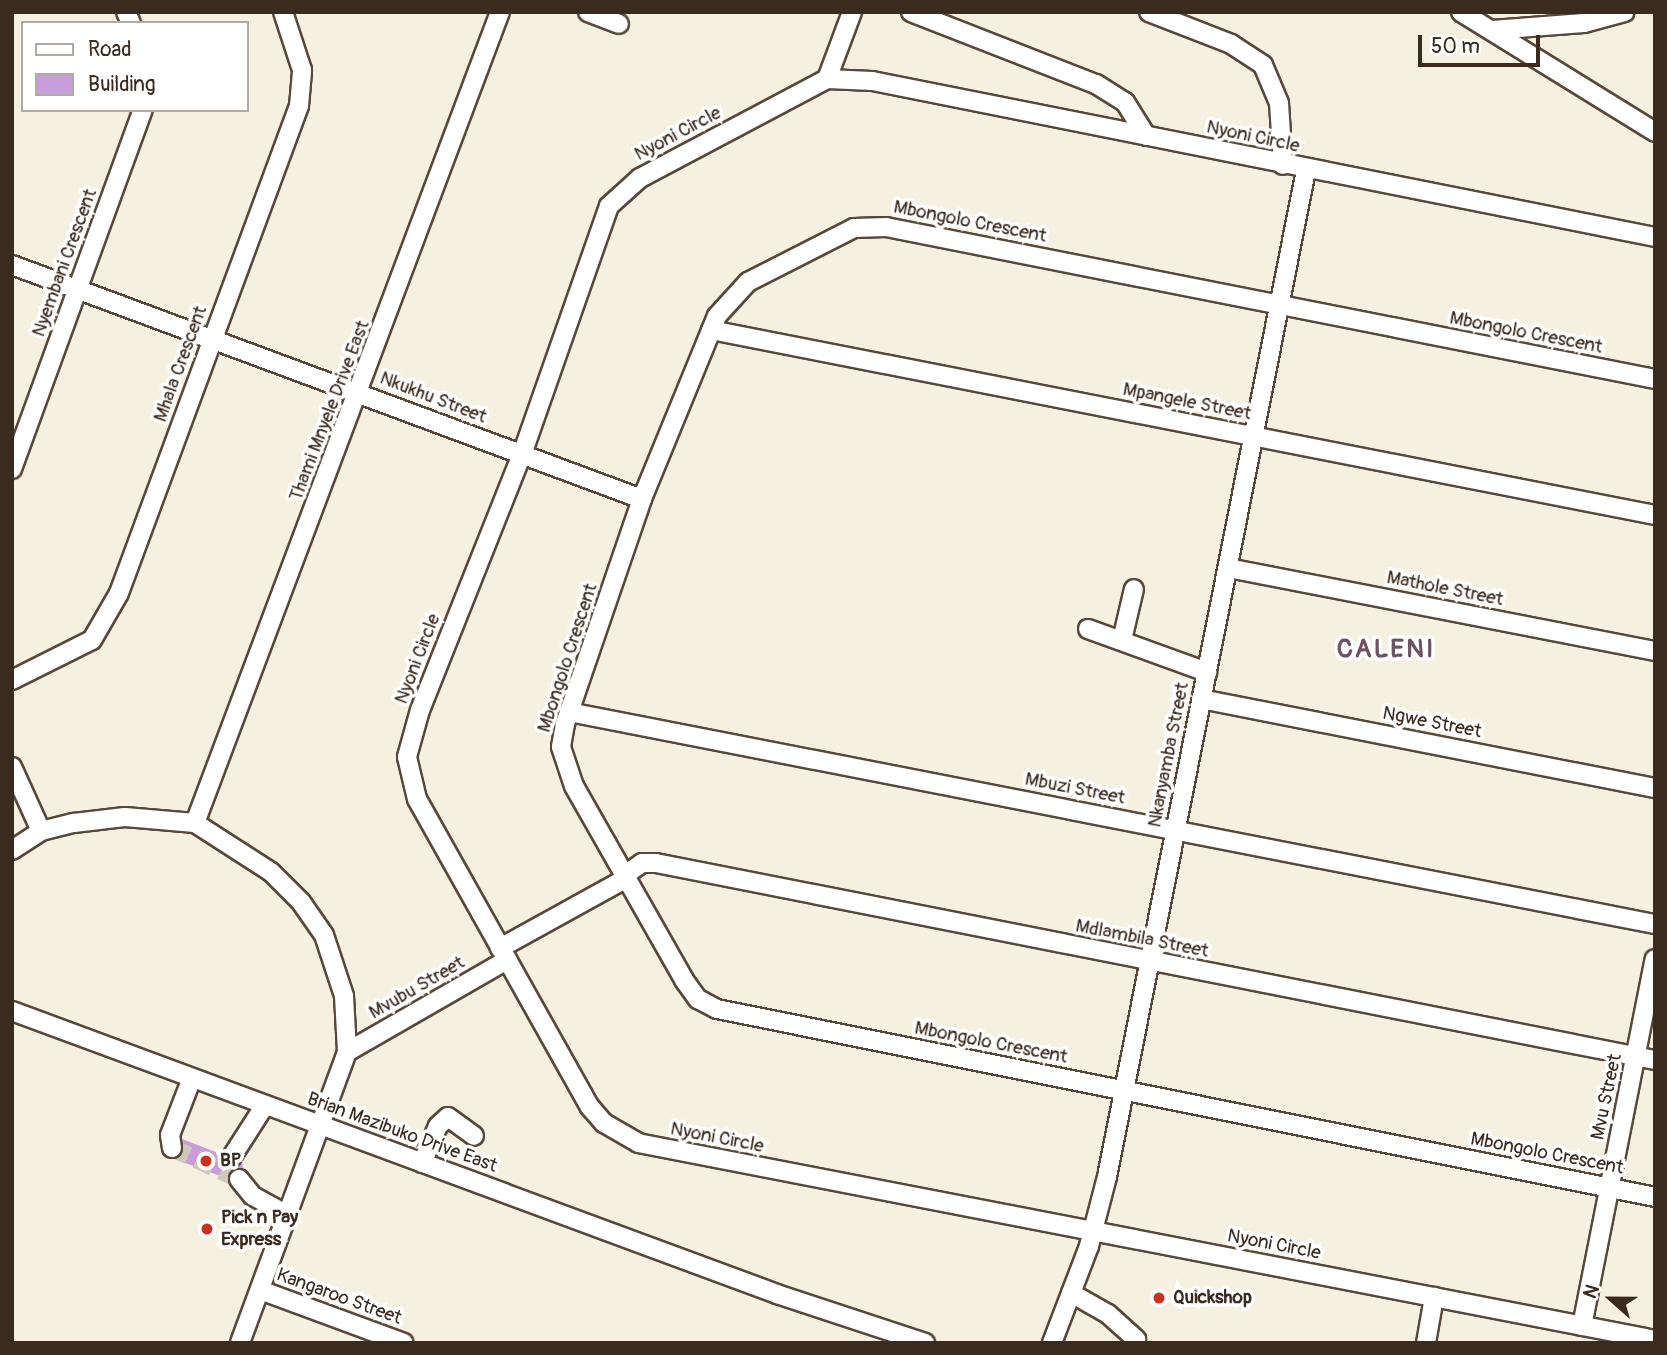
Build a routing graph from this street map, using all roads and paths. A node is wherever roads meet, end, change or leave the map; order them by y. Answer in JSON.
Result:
{"nodes":[{"id":1,"x":283,"y":12,"type":"edge"},
{"id":2,"x":500,"y":12,"type":"edge"},
{"id":3,"x":588,"y":12,"type":"edge"},
{"id":4,"x":852,"y":12,"type":"edge"},
{"id":5,"x":911,"y":12,"type":"edge"},
{"id":6,"x":1149,"y":12,"type":"edge"},
{"id":7,"x":1461,"y":12,"type":"edge"},
{"id":8,"x":1625,"y":12,"type":"edge"},
{"id":9,"x":619,"y":24,"type":"dead end"},
{"id":10,"x":1492,"y":30,"type":"junction"},
{"id":11,"x":827,"y":79,"type":"junction"},
{"id":12,"x":141,"y":112,"type":"edge"},
{"id":13,"x":1653,"y":129,"type":"edge"},
{"id":14,"x":1146,"y":136,"type":"junction"},
{"id":15,"x":1283,"y":165,"type":"junction"},
{"id":16,"x":1306,"y":170,"type":"junction"},
{"id":17,"x":1655,"y":237,"type":"edge"},
{"id":18,"x":12,"y":265,"type":"edge"},
{"id":19,"x":78,"y":289,"type":"junction"},
{"id":20,"x":1278,"y":306,"type":"junction"},
{"id":21,"x":711,"y":330,"type":"junction"},
{"id":22,"x":213,"y":340,"type":"junction"},
{"id":23,"x":1655,"y":379,"type":"edge"},
{"id":24,"x":359,"y":393,"type":"junction"},
{"id":25,"x":1253,"y":436,"type":"junction"},
{"id":26,"x":522,"y":454,"type":"junction"},
{"id":27,"x":12,"y":469,"type":"edge"},
{"id":28,"x":642,"y":499,"type":"junction"},
{"id":29,"x":1655,"y":515,"type":"edge"},
{"id":30,"x":1228,"y":568,"type":"junction"},
{"id":31,"x":1134,"y":589,"type":"dead end"},
{"id":32,"x":1088,"y":629,"type":"dead end"},
{"id":33,"x":1122,"y":640,"type":"junction"},
{"id":34,"x":1655,"y":651,"type":"edge"},
{"id":35,"x":1207,"y":673,"type":"junction"},
{"id":36,"x":12,"y":680,"type":"edge"},
{"id":37,"x":1202,"y":699,"type":"junction"},
{"id":38,"x":569,"y":712,"type":"junction"},
{"id":39,"x":12,"y":767,"type":"edge"},
{"id":40,"x":1655,"y":788,"type":"edge"},
{"id":41,"x":195,"y":823,"type":"junction"},
{"id":42,"x":1176,"y":830,"type":"junction"},
{"id":43,"x":41,"y":831,"type":"junction"},
{"id":44,"x":607,"y":844,"type":"junction"},
{"id":45,"x":12,"y":850,"type":"edge"},
{"id":46,"x":642,"y":863,"type":"junction"},
{"id":47,"x":626,"y":877,"type":"junction"},
{"id":48,"x":1655,"y":924,"type":"edge"},
{"id":49,"x":504,"y":954,"type":"junction"},
{"id":50,"x":1655,"y":960,"type":"edge"},
{"id":51,"x":1150,"y":963,"type":"junction"},
{"id":52,"x":12,"y":1011,"type":"edge"},
{"id":53,"x":348,"y":1052,"type":"junction"},
{"id":54,"x":1646,"y":1058,"type":"edge"},
{"id":55,"x":192,"y":1078,"type":"junction"},
{"id":56,"x":1125,"y":1091,"type":"junction"},
{"id":57,"x":265,"y":1105,"type":"junction"},
{"id":58,"x":320,"y":1125,"type":"junction"},
{"id":59,"x":474,"y":1136,"type":"dead end"},
{"id":60,"x":172,"y":1148,"type":"dead end"},
{"id":61,"x":231,"y":1158,"type":"dead end"},
{"id":62,"x":422,"y":1163,"type":"junction"},
{"id":63,"x":239,"y":1179,"type":"tunnel mouth"},
{"id":64,"x":1609,"y":1188,"type":"junction"},
{"id":65,"x":1655,"y":1198,"type":"edge"},
{"id":66,"x":287,"y":1215,"type":"junction"},
{"id":67,"x":1094,"y":1231,"type":"junction"},
{"id":68,"x":260,"y":1290,"type":"junction"},
{"id":69,"x":1071,"y":1293,"type":"junction"},
{"id":70,"x":777,"y":1294,"type":"junction"},
{"id":71,"x":1434,"y":1297,"type":"junction"},
{"id":72,"x":1582,"y":1326,"type":"junction"},
{"id":73,"x":1136,"y":1339,"type":"dead end"},
{"id":74,"x":1655,"y":1340,"type":"edge"},
{"id":75,"x":240,"y":1343,"type":"edge"},
{"id":76,"x":404,"y":1343,"type":"edge"},
{"id":77,"x":892,"y":1343,"type":"edge"},
{"id":78,"x":925,"y":1343,"type":"edge"},
{"id":79,"x":1052,"y":1343,"type":"edge"},
{"id":80,"x":1426,"y":1343,"type":"edge"}],
"edges":[{"from":1,"to":22,"type":"street","name":"Mhala Crescent"},
{"from":2,"to":24,"type":"street","name":"Thami Mnyele Drive East"},
{"from":3,"to":9,"type":"street"},
{"from":4,"to":11,"type":"street"},
{"from":5,"to":14,"type":"street"},
{"from":6,"to":15,"type":"street"},
{"from":7,"to":10,"type":"street"},
{"from":8,"to":10,"type":"street"},
{"from":10,"to":13,"type":"street"},
{"from":11,"to":14,"type":"street","name":"Nyoni Circle"},
{"from":11,"to":26,"type":"street","name":"Nyoni Circle"},
{"from":12,"to":19,"type":"street","name":"Nyembani Crescent"},
{"from":14,"to":15,"type":"street","name":"Nyoni Circle"},
{"from":15,"to":16,"type":"street","name":"Nyoni Circle"},
{"from":16,"to":17,"type":"street","name":"Nyoni Circle"},
{"from":16,"to":20,"type":"street","name":"Nkanyamba Street"},
{"from":18,"to":19,"type":"street","name":"Nkukhu Street"},
{"from":19,"to":22,"type":"street","name":"Nkukhu Street"},
{"from":19,"to":27,"type":"street","name":"Nyembani Crescent"},
{"from":20,"to":21,"type":"street","name":"Mbongolo Crescent"},
{"from":20,"to":23,"type":"street","name":"Mbongolo Crescent"},
{"from":20,"to":25,"type":"street","name":"Nkanyamba Street"},
{"from":21,"to":25,"type":"street","name":"Mpangele Street"},
{"from":21,"to":28,"type":"street","name":"Mbongolo Crescent"},
{"from":22,"to":24,"type":"street","name":"Nkukhu Street"},
{"from":22,"to":36,"type":"street","name":"Mhala Crescent"},
{"from":24,"to":26,"type":"street","name":"Nkukhu Street"},
{"from":24,"to":41,"type":"street","name":"Thami Mnyele Drive East"},
{"from":25,"to":29,"type":"street","name":"Mpangele Street"},
{"from":25,"to":30,"type":"street","name":"Nkanyamba Street"},
{"from":26,"to":28,"type":"street","name":"Nkukhu Street"},
{"from":26,"to":49,"type":"street","name":"Nyoni Circle"},
{"from":28,"to":38,"type":"street","name":"Mbongolo Crescent"},
{"from":30,"to":34,"type":"street","name":"Mathole Street"},
{"from":30,"to":35,"type":"street","name":"Nkanyamba Street"},
{"from":31,"to":33,"type":"street"},
{"from":32,"to":33,"type":"street"},
{"from":33,"to":35,"type":"street"},
{"from":35,"to":37,"type":"street","name":"Nkanyamba Street"},
{"from":37,"to":40,"type":"street","name":"Ngwe Street"},
{"from":37,"to":42,"type":"street","name":"Nkanyamba Street"},
{"from":38,"to":42,"type":"street","name":"Mbuzi Street"},
{"from":38,"to":44,"type":"street","name":"Mbongolo Crescent"},
{"from":39,"to":43,"type":"street"},
{"from":41,"to":43,"type":"street"},
{"from":41,"to":53,"type":"street"},
{"from":42,"to":48,"type":"street","name":"Mbuzi Street"},
{"from":42,"to":51,"type":"street","name":"Nkanyamba Street"},
{"from":43,"to":45,"type":"street"},
{"from":44,"to":46,"type":"street","name":"Mdlambila Street"},
{"from":44,"to":47,"type":"street","name":"Mbongolo Crescent"},
{"from":46,"to":47,"type":"street"},
{"from":46,"to":51,"type":"street","name":"Mdlambila Street"},
{"from":47,"to":49,"type":"street","name":"Mvubu Street"},
{"from":47,"to":56,"type":"street","name":"Mbongolo Crescent"},
{"from":49,"to":53,"type":"street","name":"Mvubu Street"},
{"from":49,"to":67,"type":"street","name":"Nyoni Circle"},
{"from":50,"to":54,"type":"street","name":"Mvu Street"},
{"from":51,"to":54,"type":"street","name":"Mdlambila Street"},
{"from":51,"to":56,"type":"street","name":"Nkanyamba Street"},
{"from":52,"to":55,"type":"street","name":"Brian Mazibuko Drive East"},
{"from":53,"to":58,"type":"street"},
{"from":54,"to":64,"type":"street","name":"Mvu Street"},
{"from":55,"to":57,"type":"street","name":"Brian Mazibuko Drive East"},
{"from":55,"to":60,"type":"street"},
{"from":56,"to":64,"type":"street","name":"Mbongolo Crescent"},
{"from":56,"to":67,"type":"street","name":"Nkanyamba Street"},
{"from":57,"to":58,"type":"street","name":"Brian Mazibuko Drive East"},
{"from":57,"to":61,"type":"street"},
{"from":58,"to":62,"type":"street","name":"Brian Mazibuko Drive East"},
{"from":58,"to":66,"type":"street"},
{"from":59,"to":62,"type":"street"},
{"from":62,"to":70,"type":"street","name":"Brian Mazibuko Drive East"},
{"from":63,"to":66,"type":"street"},
{"from":64,"to":65,"type":"street","name":"Mbongolo Crescent"},
{"from":64,"to":72,"type":"street","name":"Mvu Street"},
{"from":66,"to":68,"type":"street"},
{"from":67,"to":69,"type":"street","name":"Nkanyamba Street"},
{"from":67,"to":71,"type":"street","name":"Nyoni Circle"},
{"from":68,"to":75,"type":"street"},
{"from":68,"to":76,"type":"street","name":"Kangaroo Street"},
{"from":69,"to":73,"type":"street"},
{"from":69,"to":79,"type":"street","name":"Nkanyamba Street"},
{"from":70,"to":77,"type":"street","name":"Brian Mazibuko Drive East"},
{"from":70,"to":78,"type":"street","name":"Brian Mazibuko Drive East"},
{"from":71,"to":72,"type":"street","name":"Nyoni Circle"},
{"from":71,"to":80,"type":"street"},
{"from":72,"to":74,"type":"street","name":"Nyoni Circle"}]}
